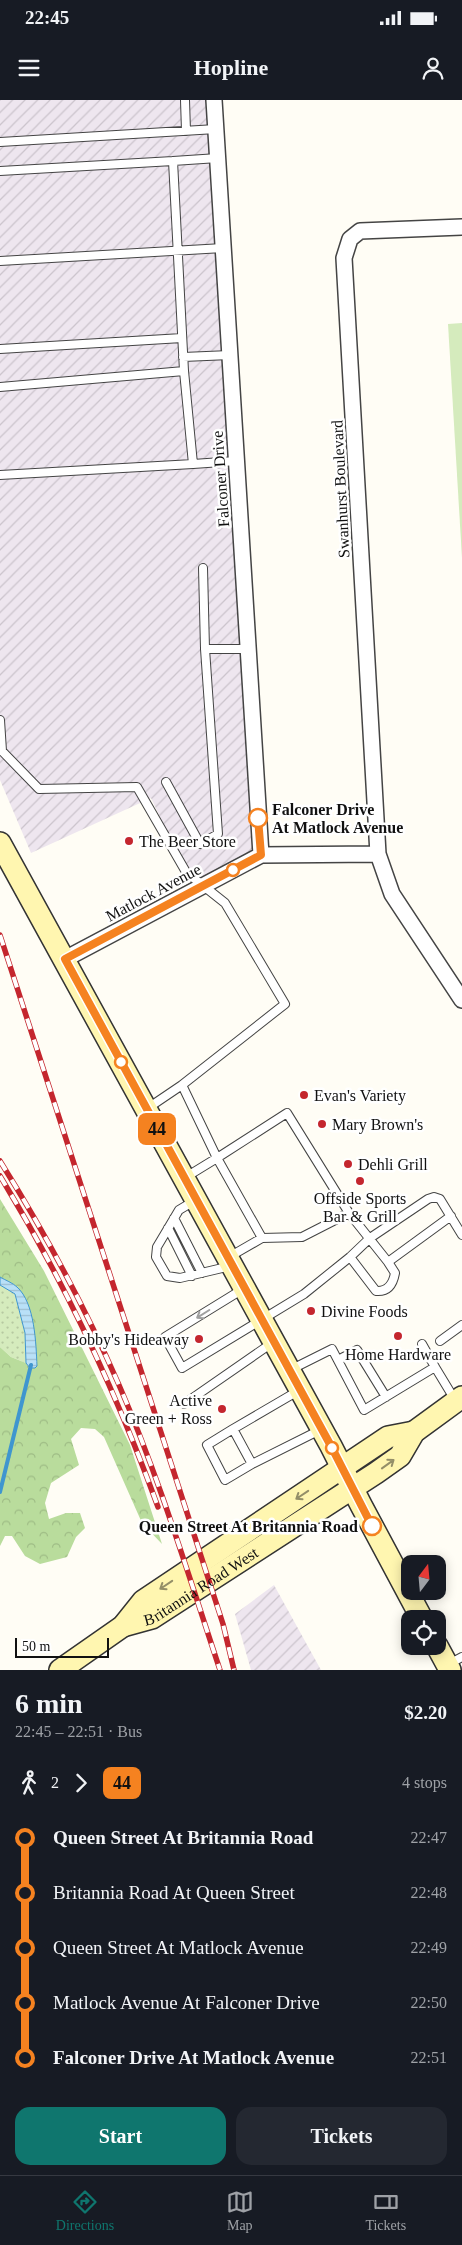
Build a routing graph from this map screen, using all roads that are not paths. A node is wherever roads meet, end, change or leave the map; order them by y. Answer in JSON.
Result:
{"nodes":[{"id":1,"x":185,"y":100,"type":"edge"},
{"id":2,"x":214,"y":100,"type":"edge"},
{"id":3,"x":216,"y":129,"type":"junction"},
{"id":4,"x":186,"y":131,"type":"junction"},
{"id":5,"x":0,"y":142,"type":"edge"},
{"id":6,"x":218,"y":158,"type":"junction"},
{"id":7,"x":173,"y":161,"type":"junction"},
{"id":8,"x":0,"y":171,"type":"edge"},
{"id":9,"x":462,"y":227,"type":"edge"},
{"id":10,"x":223,"y":248,"type":"junction"},
{"id":11,"x":178,"y":250,"type":"junction"},
{"id":12,"x":0,"y":261,"type":"edge"},
{"id":13,"x":182,"y":338,"type":"junction"},
{"id":14,"x":0,"y":348,"type":"edge"},
{"id":15,"x":230,"y":355,"type":"junction"},
{"id":16,"x":183,"y":357,"type":"junction"},
{"id":17,"x":184,"y":371,"type":"junction"},
{"id":18,"x":0,"y":387,"type":"edge"},
{"id":19,"x":236,"y":462,"type":"junction"},
{"id":20,"x":193,"y":464,"type":"junction"},
{"id":21,"x":0,"y":475,"type":"edge"},
{"id":22,"x":203,"y":568,"type":"dead end"},
{"id":23,"x":248,"y":649,"type":"junction"},
{"id":24,"x":206,"y":650,"type":"junction"},
{"id":25,"x":0,"y":720,"type":"edge"},
{"id":26,"x":166,"y":782,"type":"dead end"},
{"id":27,"x":0,"y":843,"type":"edge"},
{"id":28,"x":378,"y":854,"type":"junction"},
{"id":29,"x":261,"y":855,"type":"junction"},
{"id":30,"x":204,"y":886,"type":"junction"},
{"id":31,"x":65,"y":959,"type":"junction"},
{"id":32,"x":462,"y":1000,"type":"edge"},
{"id":33,"x":182,"y":1084,"type":"junction"},
{"id":34,"x":146,"y":1109,"type":"junction"},
{"id":35,"x":217,"y":1158,"type":"junction"},
{"id":36,"x":184,"y":1178,"type":"junction"},
{"id":37,"x":196,"y":1200,"type":"junction"},
{"id":38,"x":349,"y":1213,"type":"junction"},
{"id":39,"x":450,"y":1216,"type":"junction"},
{"id":40,"x":174,"y":1218,"type":"junction"},
{"id":41,"x":168,"y":1228,"type":"junction"},
{"id":42,"x":462,"y":1235,"type":"edge"},
{"id":43,"x":262,"y":1238,"type":"junction"},
{"id":44,"x":370,"y":1238,"type":"junction"},
{"id":45,"x":350,"y":1257,"type":"junction"},
{"id":46,"x":230,"y":1261,"type":"junction"},
{"id":47,"x":388,"y":1262,"type":"junction"},
{"id":48,"x":202,"y":1273,"type":"junction"},
{"id":49,"x":192,"y":1276,"type":"junction"},
{"id":50,"x":244,"y":1288,"type":"junction"},
{"id":51,"x":262,"y":1320,"type":"junction"},
{"id":52,"x":462,"y":1325,"type":"edge"},
{"id":53,"x":273,"y":1341,"type":"junction"},
{"id":54,"x":440,"y":1341,"type":"dead end"},
{"id":55,"x":422,"y":1344,"type":"dead end"},
{"id":56,"x":338,"y":1360,"type":"junction"},
{"id":57,"x":435,"y":1367,"type":"junction"},
{"id":58,"x":289,"y":1370,"type":"junction"},
{"id":59,"x":300,"y":1390,"type":"junction"},
{"id":60,"x":386,"y":1397,"type":"junction"},
{"id":61,"x":459,"y":1400,"type":"edge"},
{"id":62,"x":184,"y":1404,"type":"dead end"},
{"id":63,"x":321,"y":1429,"type":"junction"},
{"id":64,"x":233,"y":1430,"type":"junction"},
{"id":65,"x":414,"y":1432,"type":"junction"},
{"id":66,"x":252,"y":1464,"type":"junction"},
{"id":67,"x":342,"y":1468,"type":"junction"},
{"id":68,"x":352,"y":1488,"type":"junction"},
{"id":69,"x":417,"y":1610,"type":"edge"},
{"id":70,"x":123,"y":1626,"type":"junction"},
{"id":71,"x":60,"y":1670,"type":"edge"}],
"edges":[{"from":1,"to":4,"type":"lane"},
{"from":2,"to":3,"type":"street","name":"Falconer Drive"},
{"from":3,"to":4,"type":"lane"},
{"from":3,"to":6,"type":"street","name":"Falconer Drive"},
{"from":4,"to":5,"type":"lane"},
{"from":6,"to":7,"type":"lane"},
{"from":6,"to":10,"type":"street","name":"Falconer Drive"},
{"from":7,"to":8,"type":"lane"},
{"from":7,"to":11,"type":"lane"},
{"from":9,"to":28,"type":"street","name":"Swanhurst Boulevard"},
{"from":10,"to":11,"type":"lane"},
{"from":10,"to":15,"type":"street","name":"Falconer Drive"},
{"from":11,"to":12,"type":"lane"},
{"from":11,"to":13,"type":"lane"},
{"from":13,"to":14,"type":"lane"},
{"from":13,"to":16,"type":"lane"},
{"from":15,"to":16,"type":"lane"},
{"from":15,"to":19,"type":"street","name":"Falconer Drive"},
{"from":16,"to":17,"type":"lane"},
{"from":17,"to":18,"type":"lane"},
{"from":17,"to":20,"type":"lane"},
{"from":19,"to":20,"type":"lane"},
{"from":19,"to":23,"type":"street","name":"Falconer Drive"},
{"from":20,"to":21,"type":"lane"},
{"from":22,"to":24,"type":"lane"},
{"from":23,"to":24,"type":"lane"},
{"from":23,"to":29,"type":"street","name":"Falconer Drive"},
{"from":24,"to":26,"type":"lane"},
{"from":25,"to":30,"type":"lane"},
{"from":27,"to":31,"type":"main road"},
{"from":28,"to":29,"type":"street","name":"Matlock Avenue"},
{"from":28,"to":32,"type":"street","name":"Swanhurst Boulevard"},
{"from":29,"to":30,"type":"street","name":"Matlock Avenue"},
{"from":30,"to":31,"type":"street","name":"Matlock Avenue"},
{"from":30,"to":33,"type":"lane"},
{"from":31,"to":34,"type":"main road"},
{"from":33,"to":34,"type":"lane"},
{"from":33,"to":35,"type":"lane"},
{"from":34,"to":36,"type":"main road"},
{"from":35,"to":36,"type":"lane"},
{"from":35,"to":38,"type":"lane"},
{"from":35,"to":43,"type":"lane"},
{"from":36,"to":37,"type":"main road"},
{"from":37,"to":40,"type":"lane"},
{"from":37,"to":46,"type":"main road"},
{"from":38,"to":43,"type":"lane"},
{"from":38,"to":44,"type":"lane"},
{"from":39,"to":42,"type":"lane"},
{"from":39,"to":44,"type":"lane"},
{"from":39,"to":47,"type":"lane"},
{"from":40,"to":41,"type":"lane"},
{"from":40,"to":48,"type":"lane"},
{"from":41,"to":49,"type":"lane"},
{"from":41,"to":49,"type":"lane"},
{"from":43,"to":46,"type":"lane"},
{"from":44,"to":45,"type":"lane"},
{"from":44,"to":47,"type":"lane"},
{"from":45,"to":47,"type":"lane"},
{"from":45,"to":51,"type":"lane"},
{"from":46,"to":48,"type":"lane"},
{"from":46,"to":50,"type":"main road"},
{"from":48,"to":49,"type":"lane"},
{"from":50,"to":51,"type":"main road"},
{"from":50,"to":51,"type":"lane","one_way":true},
{"from":51,"to":53,"type":"main road"},
{"from":52,"to":54,"type":"lane"},
{"from":53,"to":58,"type":"main road"},
{"from":53,"to":62,"type":"lane"},
{"from":55,"to":57,"type":"lane"},
{"from":56,"to":58,"type":"lane"},
{"from":56,"to":60,"type":"lane"},
{"from":56,"to":60,"type":"lane"},
{"from":57,"to":60,"type":"lane"},
{"from":57,"to":61,"type":"lane"},
{"from":58,"to":59,"type":"main road"},
{"from":59,"to":63,"type":"main road"},
{"from":59,"to":64,"type":"lane"},
{"from":61,"to":65,"type":"main road","name":"Britannia Road West"},
{"from":63,"to":66,"type":"lane"},
{"from":63,"to":67,"type":"main road"},
{"from":64,"to":66,"type":"lane"},
{"from":64,"to":66,"type":"lane"},
{"from":65,"to":67,"type":"main road","name":"Britannia Road West"},
{"from":68,"to":65,"type":"main road","name":"Britannia Road West","one_way":true},
{"from":67,"to":68,"type":"main road"},
{"from":67,"to":70,"type":"main road","name":"Britannia Road West","one_way":true},
{"from":68,"to":69,"type":"main road"},
{"from":68,"to":70,"type":"main road","name":"Britannia Road West"},
{"from":70,"to":71,"type":"main road","name":"Britannia Road West"}]}
